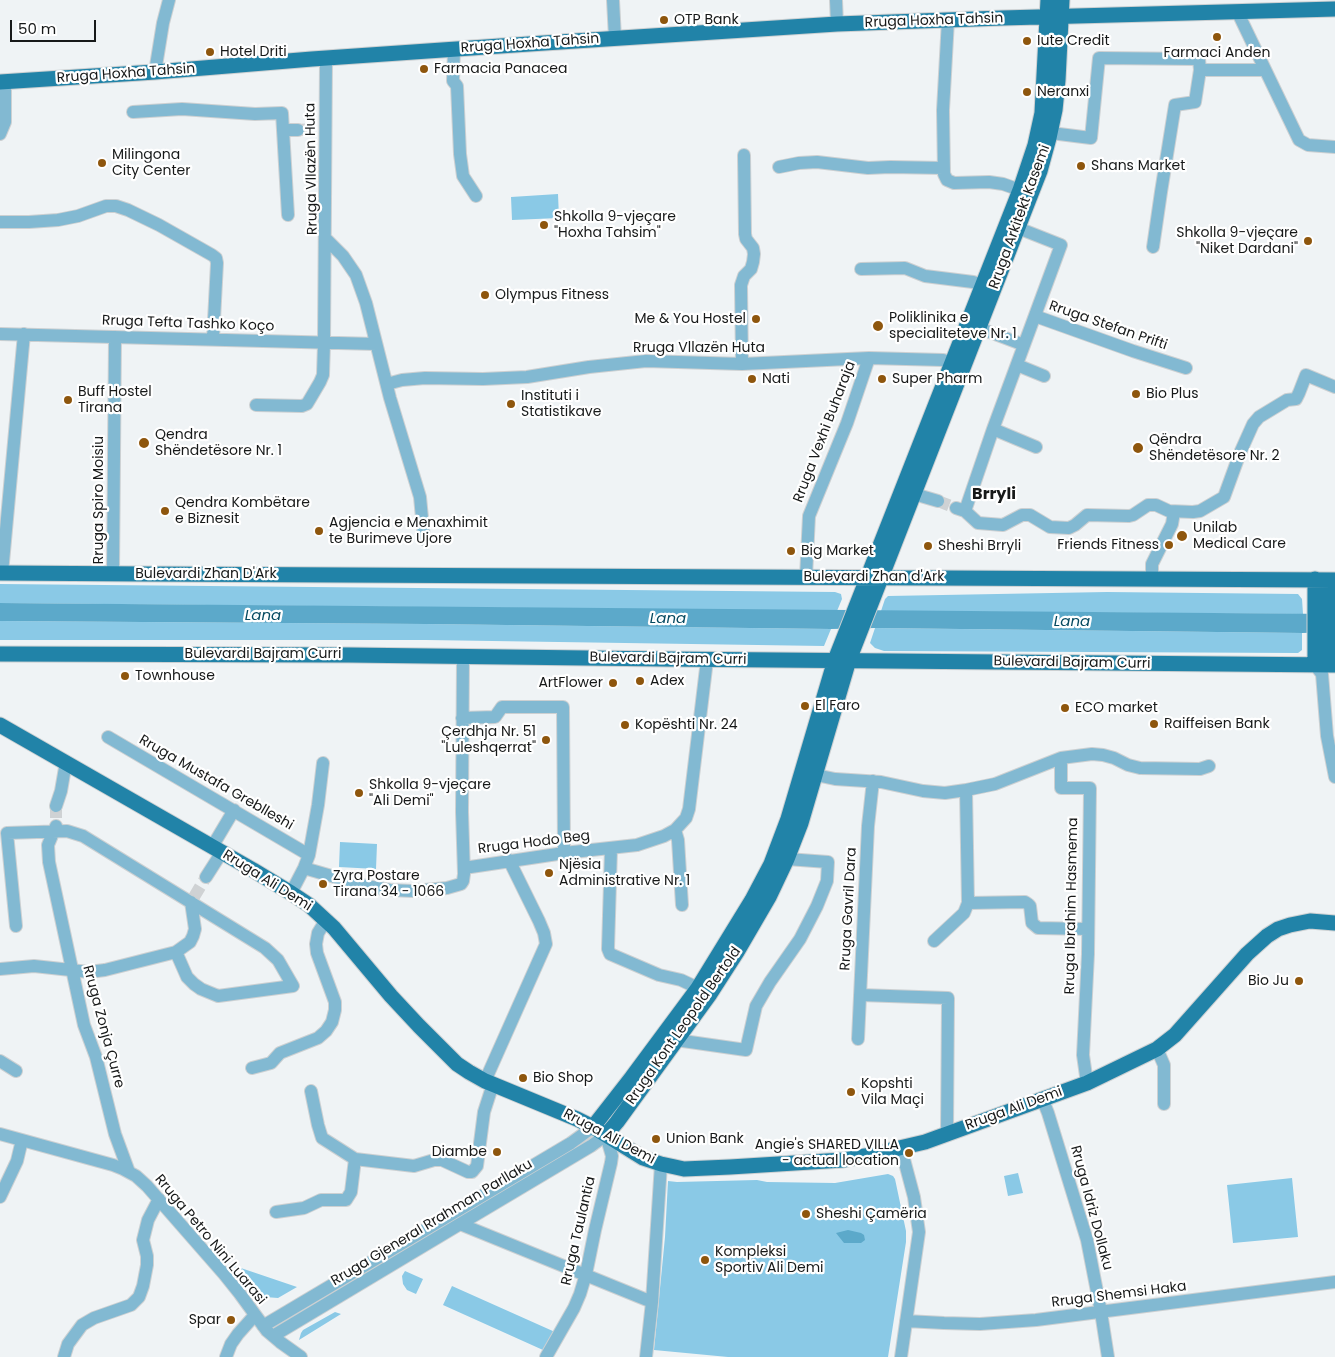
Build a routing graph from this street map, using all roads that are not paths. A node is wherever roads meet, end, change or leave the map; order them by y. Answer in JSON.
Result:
{"nodes":[{"id":1,"x":169,"y":0,"type":"edge"},
{"id":2,"x":613,"y":0,"type":"edge"},
{"id":3,"x":836,"y":0,"type":"edge"},
{"id":4,"x":1048,"y":0,"type":"edge"},
{"id":5,"x":1062,"y":0,"type":"edge"},
{"id":6,"x":1335,"y":9,"type":"edge"},
{"id":7,"x":1237,"y":11,"type":"junction"},
{"id":8,"x":1054,"y":17,"type":"junction"},
{"id":9,"x":948,"y":20,"type":"junction"},
{"id":10,"x":838,"y":24,"type":"junction"},
{"id":11,"x":615,"y":38,"type":"junction"},
{"id":12,"x":454,"y":50,"type":"junction"},
{"id":13,"x":326,"y":59,"type":"junction"},
{"id":14,"x":1200,"y":70,"type":"junction"},
{"id":15,"x":1266,"y":70,"type":"junction"},
{"id":16,"x":155,"y":72,"type":"junction"},
{"id":17,"x":3,"y":82,"type":"edge"},
{"id":18,"x":133,"y":112,"type":"dead end"},
{"id":19,"x":283,"y":130,"type":"junction"},
{"id":20,"x":298,"y":130,"type":"tunnel mouth"},
{"id":21,"x":1051,"y":133,"type":"junction"},
{"id":22,"x":0,"y":134,"type":"edge"},
{"id":23,"x":1335,"y":147,"type":"edge"},
{"id":24,"x":744,"y":155,"type":"dead end"},
{"id":25,"x":779,"y":167,"type":"dead end"},
{"id":26,"x":944,"y":168,"type":"junction"},
{"id":27,"x":1020,"y":190,"type":"junction"},
{"id":28,"x":476,"y":196,"type":"dead end"},
{"id":29,"x":288,"y":214,"type":"dead end"},
{"id":30,"x":0,"y":222,"type":"edge"},
{"id":31,"x":1018,"y":228,"type":"junction"},
{"id":32,"x":325,"y":238,"type":"junction"},
{"id":33,"x":1153,"y":246,"type":"dead end"},
{"id":34,"x":861,"y":270,"type":"dead end"},
{"id":35,"x":982,"y":285,"type":"junction"},
{"id":36,"x":1035,"y":316,"type":"junction"},
{"id":37,"x":979,"y":328,"type":"junction"},
{"id":38,"x":0,"y":334,"type":"edge"},
{"id":39,"x":24,"y":334,"type":"junction"},
{"id":40,"x":115,"y":337,"type":"junction"},
{"id":41,"x":213,"y":339,"type":"junction"},
{"id":42,"x":324,"y":343,"type":"junction"},
{"id":43,"x":376,"y":344,"type":"junction"},
{"id":44,"x":1024,"y":345,"type":"junction"},
{"id":45,"x":869,"y":358,"type":"junction"},
{"id":46,"x":952,"y":362,"type":"junction"},
{"id":47,"x":742,"y":364,"type":"junction"},
{"id":48,"x":1017,"y":365,"type":"junction"},
{"id":49,"x":1186,"y":368,"type":"dead end"},
{"id":50,"x":1044,"y":376,"type":"dead end"},
{"id":51,"x":387,"y":384,"type":"junction"},
{"id":52,"x":1335,"y":387,"type":"edge"},
{"id":53,"x":256,"y":405,"type":"dead end"},
{"id":54,"x":993,"y":429,"type":"junction"},
{"id":55,"x":1036,"y":447,"type":"dead end"},
{"id":56,"x":914,"y":494,"type":"junction"},
{"id":57,"x":938,"y":501,"type":"tunnel mouth"},
{"id":58,"x":1174,"y":512,"type":"junction"},
{"id":59,"x":424,"y":539,"type":"dead end"},
{"id":60,"x":1,"y":572,"type":"edge"},
{"id":61,"x":113,"y":574,"type":"junction"},
{"id":62,"x":413,"y":575,"type":"joint"},
{"id":63,"x":806,"y":577,"type":"junction"},
{"id":64,"x":874,"y":577,"type":"junction"},
{"id":65,"x":1152,"y":578,"type":"junction"},
{"id":66,"x":1326,"y":580,"type":"edge"},
{"id":67,"x":0,"y":654,"type":"edge"},
{"id":68,"x":463,"y":656,"type":"junction"},
{"id":69,"x":707,"y":660,"type":"junction"},
{"id":70,"x":842,"y":660,"type":"junction"},
{"id":71,"x":1324,"y":662,"type":"edge"},
{"id":72,"x":462,"y":718,"type":"junction"},
{"id":73,"x":0,"y":725,"type":"edge"},
{"id":74,"x":108,"y":737,"type":"dead end"},
{"id":75,"x":1061,"y":758,"type":"junction"},
{"id":76,"x":66,"y":762,"type":"junction"},
{"id":77,"x":323,"y":763,"type":"dead end"},
{"id":78,"x":1209,"y":766,"type":"dead end"},
{"id":79,"x":816,"y":775,"type":"junction"},
{"id":80,"x":1335,"y":776,"type":"edge"},
{"id":81,"x":873,"y":781,"type":"junction"},
{"id":82,"x":966,"y":790,"type":"junction"},
{"id":83,"x":56,"y":806,"type":"tunnel mouth"},
{"id":84,"x":234,"y":810,"type":"junction"},
{"id":85,"x":55,"y":828,"type":"junction"},
{"id":86,"x":675,"y":830,"type":"junction"},
{"id":87,"x":217,"y":849,"type":"junction"},
{"id":88,"x":611,"y":849,"type":"junction"},
{"id":89,"x":564,"y":853,"type":"junction"},
{"id":90,"x":309,"y":854,"type":"junction"},
{"id":91,"x":787,"y":859,"type":"junction"},
{"id":92,"x":508,"y":860,"type":"junction"},
{"id":93,"x":304,"y":868,"type":"junction"},
{"id":94,"x":464,"y":868,"type":"junction"},
{"id":95,"x":206,"y":877,"type":"tunnel mouth"},
{"id":96,"x":291,"y":893,"type":"junction"},
{"id":97,"x":192,"y":899,"type":"junction"},
{"id":98,"x":968,"y":903,"type":"junction"},
{"id":99,"x":682,"y":904,"type":"dead end"},
{"id":100,"x":326,"y":920,"type":"junction"},
{"id":101,"x":1335,"y":923,"type":"edge"},
{"id":102,"x":16,"y":926,"type":"dead end"},
{"id":103,"x":1088,"y":929,"type":"junction"},
{"id":104,"x":934,"y":941,"type":"dead end"},
{"id":105,"x":176,"y":952,"type":"junction"},
{"id":106,"x":0,"y":969,"type":"edge"},
{"id":107,"x":73,"y":971,"type":"junction"},
{"id":108,"x":698,"y":988,"type":"junction"},
{"id":109,"x":860,"y":995,"type":"junction"},
{"id":110,"x":858,"y":1039,"type":"dead end"},
{"id":111,"x":676,"y":1040,"type":"junction"},
{"id":112,"x":1157,"y":1049,"type":"junction"},
{"id":113,"x":0,"y":1061,"type":"edge"},
{"id":114,"x":252,"y":1068,"type":"dead end"},
{"id":115,"x":16,"y":1071,"type":"dead end"},
{"id":116,"x":489,"y":1082,"type":"junction"},
{"id":117,"x":1087,"y":1083,"type":"junction"},
{"id":118,"x":311,"y":1091,"type":"dead end"},
{"id":119,"x":1042,"y":1098,"type":"junction"},
{"id":120,"x":1164,"y":1104,"type":"dead end"},
{"id":121,"x":599,"y":1131,"type":"junction"},
{"id":122,"x":0,"y":1134,"type":"edge"},
{"id":123,"x":947,"y":1134,"type":"junction"},
{"id":124,"x":22,"y":1140,"type":"junction"},
{"id":125,"x":901,"y":1148,"type":"junction"},
{"id":126,"x":355,"y":1159,"type":"junction"},
{"id":127,"x":661,"y":1164,"type":"junction"},
{"id":128,"x":129,"y":1172,"type":"junction"},
{"id":129,"x":1,"y":1192,"type":"edge"},
{"id":130,"x":158,"y":1199,"type":"junction"},
{"id":131,"x":276,"y":1212,"type":"dead end"},
{"id":132,"x":460,"y":1224,"type":"junction"},
{"id":133,"x":586,"y":1274,"type":"junction"},
{"id":134,"x":1335,"y":1282,"type":"edge"},
{"id":135,"x":652,"y":1302,"type":"junction"},
{"id":136,"x":1101,"y":1312,"type":"junction"},
{"id":137,"x":255,"y":1315,"type":"junction"},
{"id":138,"x":906,"y":1321,"type":"junction"},
{"id":139,"x":264,"y":1326,"type":"junction"},
{"id":140,"x":273,"y":1336,"type":"junction"},
{"id":141,"x":64,"y":1357,"type":"edge"},
{"id":142,"x":226,"y":1357,"type":"edge"},
{"id":143,"x":301,"y":1357,"type":"edge"},
{"id":144,"x":546,"y":1357,"type":"edge"},
{"id":145,"x":646,"y":1357,"type":"edge"},
{"id":146,"x":900,"y":1357,"type":"edge"},
{"id":147,"x":1108,"y":1357,"type":"edge"}],
"edges":[{"from":1,"to":16,"type":"street"},
{"from":2,"to":11,"type":"street"},
{"from":3,"to":10,"type":"street"},
{"from":4,"to":8,"type":"main road"},
{"from":5,"to":8,"type":"main road"},
{"from":6,"to":7,"type":"main road","name":"Rruga Hoxha Tahsin"},
{"from":7,"to":8,"type":"main road","name":"Rruga Hoxha Tahsin"},
{"from":7,"to":15,"type":"street"},
{"from":8,"to":9,"type":"main road","name":"Rruga Hoxha Tahsin"},
{"from":8,"to":21,"type":"main road","name":"Rruga Arkitekt Kasemi"},
{"from":8,"to":27,"type":"main road","name":"Rruga Arkitekt Kasemi"},
{"from":9,"to":10,"type":"main road","name":"Rruga Hoxha Tahsin"},
{"from":9,"to":26,"type":"street"},
{"from":10,"to":11,"type":"main road","name":"Rruga Hoxha Tahsin"},
{"from":11,"to":12,"type":"main road","name":"Rruga Hoxha Tahsin"},
{"from":12,"to":13,"type":"main road","name":"Rruga Hoxha Tahsin"},
{"from":12,"to":28,"type":"street"},
{"from":13,"to":16,"type":"main road","name":"Rruga Hoxha Tahsin"},
{"from":13,"to":32,"type":"street","name":"Rruga Vllazën Huta"},
{"from":14,"to":15,"type":"street"},
{"from":14,"to":21,"type":"street"},
{"from":14,"to":33,"type":"street"},
{"from":15,"to":23,"type":"street"},
{"from":16,"to":17,"type":"main road","name":"Rruga Hoxha Tahsin"},
{"from":17,"to":22,"type":"street"},
{"from":18,"to":19,"type":"street"},
{"from":19,"to":20,"type":"street"},
{"from":19,"to":29,"type":"street"},
{"from":21,"to":31,"type":"main road","name":"Rruga Arkitekt Kasemi"},
{"from":24,"to":47,"type":"street"},
{"from":25,"to":26,"type":"street"},
{"from":26,"to":27,"type":"street"},
{"from":27,"to":35,"type":"main road","name":"Rruga Arkitekt Kasemi"},
{"from":30,"to":41,"type":"street"},
{"from":31,"to":36,"type":"street","name":"Rruga Stefan Prifti"},
{"from":31,"to":37,"type":"main road","name":"Rruga Arkitekt Kasemi"},
{"from":32,"to":42,"type":"street"},
{"from":32,"to":43,"type":"street","name":"Rruga Vllazën Huta"},
{"from":34,"to":35,"type":"street"},
{"from":35,"to":46,"type":"main road","name":"Rruga Arkitekt Kasemi"},
{"from":36,"to":44,"type":"street"},
{"from":36,"to":49,"type":"street","name":"Rruga Stefan Prifti"},
{"from":37,"to":44,"type":"street"},
{"from":37,"to":56,"type":"main road","name":"Rruga Arkitekt Kasemi"},
{"from":38,"to":39,"type":"street","name":"Rruga Tefta Tashko Koço"},
{"from":39,"to":40,"type":"street","name":"Rruga Tefta Tashko Koço"},
{"from":39,"to":60,"type":"street"},
{"from":40,"to":41,"type":"street","name":"Rruga Tefta Tashko Koço"},
{"from":40,"to":61,"type":"street","name":"Rruga Spiro Moisiu"},
{"from":41,"to":42,"type":"street","name":"Rruga Tefta Tashko Koço"},
{"from":42,"to":43,"type":"street","name":"Rruga Tefta Tashko Koço"},
{"from":42,"to":53,"type":"street"},
{"from":43,"to":51,"type":"street","name":"Rruga Vllazën Huta"},
{"from":44,"to":48,"type":"street"},
{"from":45,"to":46,"type":"street","name":"Rruga Vllazën Huta"},
{"from":45,"to":47,"type":"street","name":"Rruga Vllazën Huta"},
{"from":45,"to":63,"type":"street","name":"Rruga Vexhi Buharaja"},
{"from":46,"to":64,"type":"main road","name":"Rruga Arkitekt Kasemi"},
{"from":47,"to":51,"type":"street","name":"Rruga Vllazën Huta"},
{"from":48,"to":50,"type":"street"},
{"from":48,"to":54,"type":"street"},
{"from":51,"to":59,"type":"street","name":"Rruga Vllazën Huta"},
{"from":52,"to":58,"type":"street"},
{"from":54,"to":55,"type":"street"},
{"from":54,"to":58,"type":"street"},
{"from":56,"to":57,"type":"street"},
{"from":56,"to":64,"type":"main road","name":"Rruga Arkitekt Kasemi"},
{"from":58,"to":65,"type":"street"},
{"from":60,"to":61,"type":"main road","name":"Bulevardi Zhan D'Ark"},
{"from":61,"to":62,"type":"main road","name":"Bulevardi Zhan D'Ark"},
{"from":62,"to":63,"type":"main road","name":"Bulevardi Zhan d'Ark"},
{"from":63,"to":64,"type":"main road","name":"Bulevardi Zhan d'Ark"},
{"from":64,"to":65,"type":"main road","name":"Bulevardi Zhan d'Ark"},
{"from":64,"to":70,"type":"main road"},
{"from":65,"to":66,"type":"main road","name":"Bulevardi Zhan d'Ark"},
{"from":66,"to":71,"type":"main road"},
{"from":67,"to":68,"type":"main road","name":"Bulevardi Bajram Curri"},
{"from":68,"to":69,"type":"main road","name":"Bulevardi Bajram Curri"},
{"from":68,"to":72,"type":"street"},
{"from":69,"to":70,"type":"main road","name":"Bulevardi Bajram Curri"},
{"from":69,"to":86,"type":"street","name":"Rruga Hodo Beg"},
{"from":70,"to":71,"type":"main road","name":"Bulevardi Bajram Curri"},
{"from":70,"to":79,"type":"main road","name":"Rruga Kont Leopold Bertold"},
{"from":70,"to":108,"type":"main road","name":"Rruga Kont Leopold Bertold"},
{"from":71,"to":80,"type":"street"},
{"from":72,"to":89,"type":"street"},
{"from":72,"to":94,"type":"street"},
{"from":73,"to":76,"type":"main road","name":"Rruga Ali Demi"},
{"from":74,"to":84,"type":"street","name":"Rruga Mustafa Greblleshi"},
{"from":75,"to":78,"type":"street"},
{"from":75,"to":82,"type":"street"},
{"from":75,"to":103,"type":"street","name":"Rruga Ibrahim Hasmema"},
{"from":76,"to":83,"type":"street"},
{"from":76,"to":87,"type":"main road","name":"Rruga Ali Demi"},
{"from":77,"to":90,"type":"street"},
{"from":79,"to":81,"type":"street"},
{"from":79,"to":91,"type":"main road","name":"Rruga Kont Leopold Bertold"},
{"from":81,"to":82,"type":"street"},
{"from":81,"to":109,"type":"street","name":"Rruga Gavril Dara"},
{"from":82,"to":98,"type":"street"},
{"from":84,"to":87,"type":"street"},
{"from":84,"to":90,"type":"street","name":"Rruga Mustafa Greblleshi"},
{"from":85,"to":97,"type":"street"},
{"from":85,"to":102,"type":"street"},
{"from":85,"to":107,"type":"street","name":"Rruga Zonja Çurre"},
{"from":86,"to":88,"type":"street","name":"Rruga Hodo Beg"},
{"from":86,"to":99,"type":"street"},
{"from":87,"to":95,"type":"street"},
{"from":87,"to":96,"type":"main road","name":"Rruga Ali Demi"},
{"from":88,"to":89,"type":"street","name":"Rruga Hodo Beg"},
{"from":88,"to":108,"type":"street"},
{"from":89,"to":92,"type":"street","name":"Rruga Hodo Beg"},
{"from":90,"to":93,"type":"street"},
{"from":91,"to":111,"type":"main road","name":"Rruga Kont Leopold Bertold"},
{"from":91,"to":111,"type":"street"},
{"from":92,"to":94,"type":"street","name":"Rruga Hodo Beg"},
{"from":92,"to":116,"type":"street"},
{"from":93,"to":94,"type":"street","name":"Rruga Hodo Beg"},
{"from":93,"to":96,"type":"street"},
{"from":96,"to":100,"type":"main road","name":"Rruga Ali Demi"},
{"from":97,"to":105,"type":"street"},
{"from":97,"to":105,"type":"street"},
{"from":98,"to":103,"type":"street"},
{"from":98,"to":104,"type":"street"},
{"from":100,"to":114,"type":"street"},
{"from":100,"to":116,"type":"main road","name":"Rruga Ali Demi"},
{"from":101,"to":112,"type":"main road","name":"Rruga Ali Demi"},
{"from":103,"to":117,"type":"street","name":"Rruga Ibrahim Hasmema"},
{"from":105,"to":107,"type":"street"},
{"from":106,"to":107,"type":"street"},
{"from":107,"to":128,"type":"street","name":"Rruga Zonja Çurre"},
{"from":108,"to":121,"type":"main road","name":"Rruga Kont Leopold Bertold"},
{"from":109,"to":110,"type":"street","name":"Rruga Gavril Dara"},
{"from":109,"to":123,"type":"street"},
{"from":111,"to":121,"type":"main road","name":"Rruga Kont Leopold Bertold"},
{"from":112,"to":117,"type":"main road","name":"Rruga Ali Demi"},
{"from":112,"to":120,"type":"street"},
{"from":113,"to":115,"type":"street"},
{"from":116,"to":121,"type":"main road","name":"Rruga Ali Demi"},
{"from":116,"to":126,"type":"street"},
{"from":117,"to":119,"type":"main road","name":"Rruga Ali Demi"},
{"from":118,"to":126,"type":"street"},
{"from":119,"to":123,"type":"main road","name":"Rruga Ali Demi"},
{"from":119,"to":136,"type":"street","name":"Rruga Idriz Dollaku"},
{"from":121,"to":127,"type":"main road","name":"Rruga Ali Demi"},
{"from":121,"to":132,"type":"street","name":"Rruga Gjeneral Rrahman Parllaku"},
{"from":121,"to":133,"type":"street","name":"Rruga Taulantia"},
{"from":121,"to":139,"type":"street","name":"Rruga Gjeneral Rrahman Parllaku"},
{"from":122,"to":124,"type":"street","name":"Rruga Petro Nini Luarasi"},
{"from":123,"to":125,"type":"main road","name":"Rruga Ali Demi"},
{"from":124,"to":128,"type":"street","name":"Rruga Petro Nini Luarasi"},
{"from":124,"to":129,"type":"street"},
{"from":125,"to":127,"type":"main road","name":"Rruga Ali Demi"},
{"from":125,"to":138,"type":"street"},
{"from":126,"to":131,"type":"street"},
{"from":127,"to":135,"type":"street"},
{"from":128,"to":130,"type":"street","name":"Rruga Petro Nini Luarasi"},
{"from":130,"to":137,"type":"street","name":"Rruga Petro Nini Luarasi"},
{"from":130,"to":141,"type":"street"},
{"from":132,"to":133,"type":"street"},
{"from":132,"to":140,"type":"street","name":"Rruga Gjeneral Rrahman Parllaku"},
{"from":133,"to":135,"type":"street"},
{"from":133,"to":144,"type":"street","name":"Rruga Taulantia"},
{"from":134,"to":136,"type":"street","name":"Rruga Shemsi Haka"},
{"from":135,"to":145,"type":"street"},
{"from":136,"to":138,"type":"street","name":"Rruga Shemsi Haka"},
{"from":136,"to":147,"type":"street","name":"Rruga Idriz Dollaku"},
{"from":137,"to":139,"type":"street","name":"Rruga Petro Nini Luarasi"},
{"from":137,"to":142,"type":"street"},
{"from":138,"to":146,"type":"street"},
{"from":139,"to":140,"type":"street","name":"Rruga Petro Nini Luarasi"},
{"from":140,"to":143,"type":"street","name":"Rruga Petro Nini Luarasi"}]}
